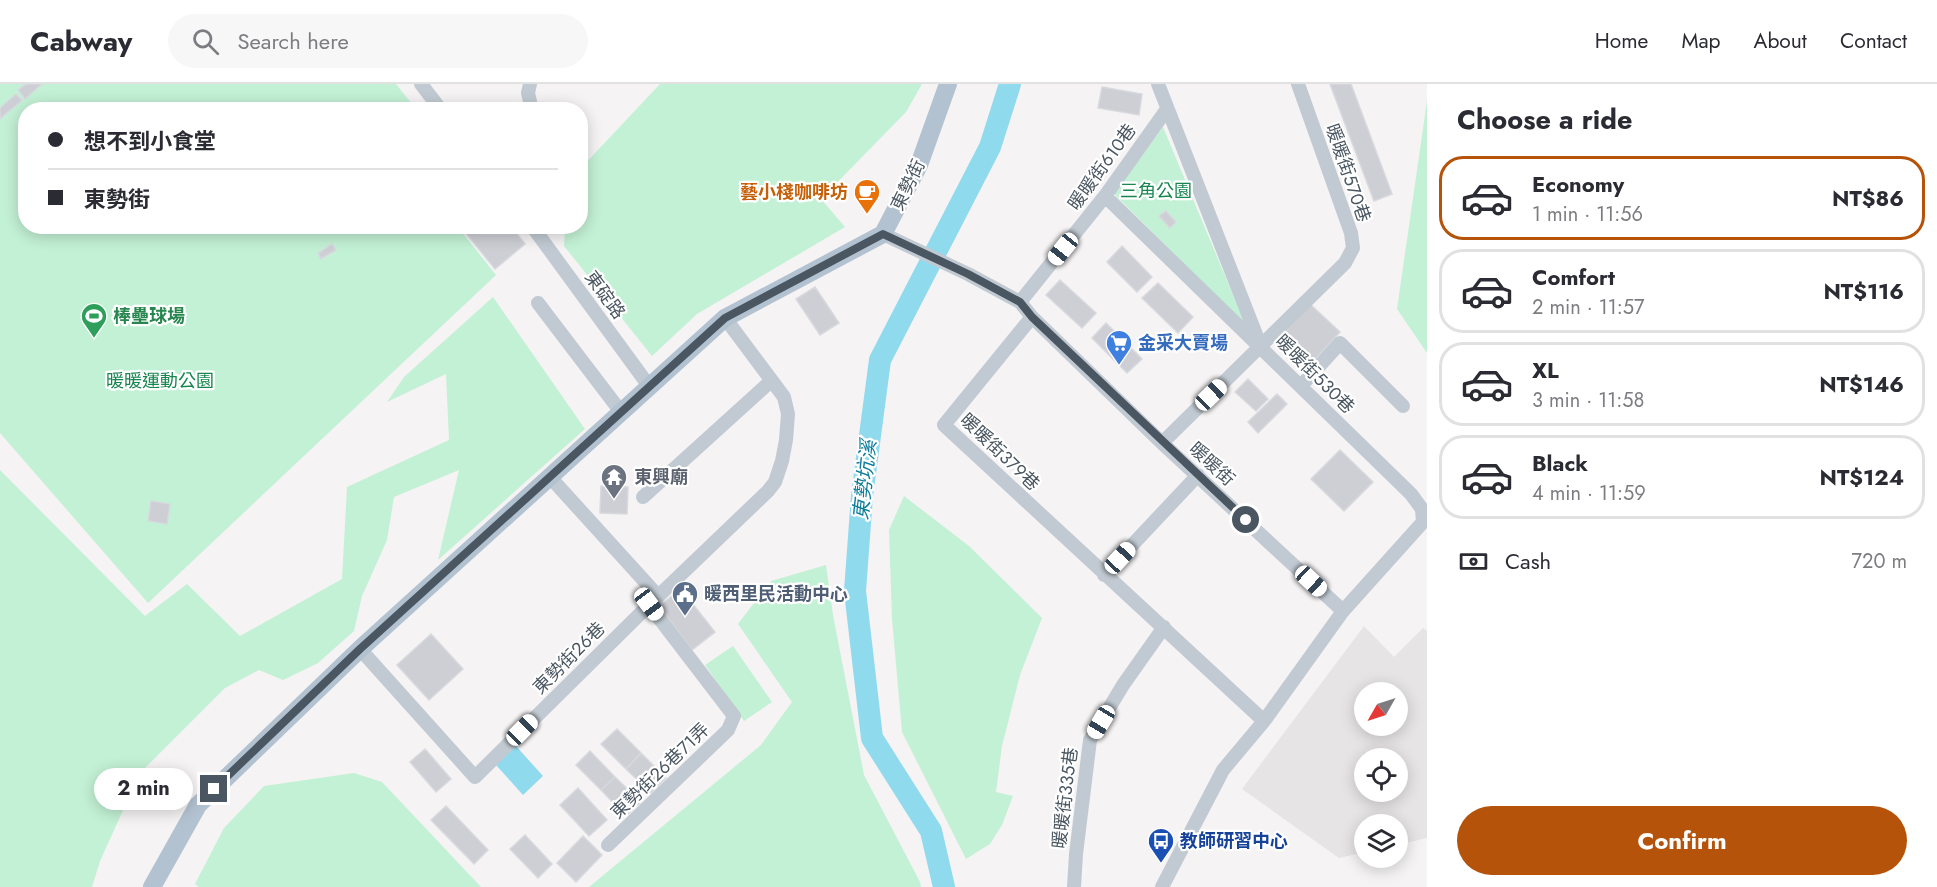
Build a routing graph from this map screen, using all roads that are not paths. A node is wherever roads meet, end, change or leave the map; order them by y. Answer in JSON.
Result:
{"nodes":[{"id":1,"x":421,"y":84,"type":"edge"},
{"id":2,"x":530,"y":84,"type":"edge"},
{"id":3,"x":948,"y":84,"type":"edge"},
{"id":4,"x":1158,"y":84,"type":"edge"},
{"id":5,"x":1298,"y":84,"type":"edge"},
{"id":6,"x":435,"y":102,"type":"edge"},
{"id":7,"x":530,"y":102,"type":"edge"},
{"id":8,"x":1167,"y":109,"type":"junction"},
{"id":9,"x":1105,"y":196,"type":"junction"},
{"id":10,"x":538,"y":234,"type":"edge"},
{"id":11,"x":890,"y":238,"type":"junction"},
{"id":12,"x":1020,"y":302,"type":"junction"},
{"id":13,"x":538,"y":303,"type":"dead end"},
{"id":14,"x":1032,"y":317,"type":"junction"},
{"id":15,"x":725,"y":318,"type":"junction"},
{"id":16,"x":1260,"y":347,"type":"junction"},
{"id":17,"x":771,"y":381,"type":"junction"},
{"id":18,"x":649,"y":386,"type":"junction"},
{"id":19,"x":1301,"y":386,"type":"junction"},
{"id":20,"x":1403,"y":406,"type":"dead end"},
{"id":21,"x":621,"y":412,"type":"junction"},
{"id":22,"x":1162,"y":442,"type":"junction"},
{"id":23,"x":1198,"y":475,"type":"junction"},
{"id":24,"x":550,"y":477,"type":"junction"},
{"id":25,"x":643,"y":497,"type":"dead end"},
{"id":26,"x":1104,"y":575,"type":"junction"},
{"id":27,"x":653,"y":600,"type":"junction"},
{"id":28,"x":1343,"y":611,"type":"junction"},
{"id":29,"x":1164,"y":627,"type":"junction"},
{"id":30,"x":360,"y":649,"type":"junction"},
{"id":31,"x":1264,"y":721,"type":"junction"},
{"id":32,"x":608,"y":846,"type":"dead end"},
{"id":33,"x":152,"y":887,"type":"edge"},
{"id":34,"x":1074,"y":887,"type":"edge"},
{"id":35,"x":1162,"y":887,"type":"edge"}],
"edges":[{"from":1,"to":6,"type":"street"},
{"from":2,"to":7,"type":"street"},
{"from":3,"to":11,"type":"main road","name":"東勢街"},
{"from":4,"to":8,"type":"street","name":"暖暖街530巷"},
{"from":5,"to":16,"type":"street","name":"暖暖街570巷"},
{"from":8,"to":9,"type":"street","name":"暖暖街610巷"},
{"from":8,"to":16,"type":"street","name":"暖暖街530巷"},
{"from":9,"to":12,"type":"street","name":"暖暖街610巷"},
{"from":9,"to":16,"type":"street"},
{"from":10,"to":18,"type":"street","name":"東碇路"},
{"from":11,"to":12,"type":"street","name":"暖暖街"},
{"from":11,"to":15,"type":"main road"},
{"from":12,"to":14,"type":"street","name":"暖暖街"},
{"from":13,"to":21,"type":"street"},
{"from":14,"to":22,"type":"street","name":"暖暖街"},
{"from":14,"to":26,"type":"street","name":"暖暖街379巷"},
{"from":15,"to":17,"type":"street","name":"東勢街26巷"},
{"from":15,"to":18,"type":"main road"},
{"from":16,"to":19,"type":"street","name":"暖暖街530巷"},
{"from":16,"to":22,"type":"street","name":"暖暖街570巷"},
{"from":17,"to":25,"type":"street"},
{"from":17,"to":27,"type":"street","name":"東勢街26巷"},
{"from":18,"to":21,"type":"main road"},
{"from":19,"to":20,"type":"street"},
{"from":19,"to":28,"type":"street","name":"暖暖街530巷"},
{"from":21,"to":24,"type":"main road"},
{"from":22,"to":23,"type":"street","name":"暖暖街"},
{"from":23,"to":26,"type":"street"},
{"from":23,"to":28,"type":"street","name":"暖暖街"},
{"from":24,"to":27,"type":"street"},
{"from":24,"to":30,"type":"main road"},
{"from":26,"to":29,"type":"street","name":"暖暖街379巷"},
{"from":27,"to":30,"type":"street","name":"東勢街26巷"},
{"from":27,"to":32,"type":"street","name":"東勢街26巷71弄"},
{"from":28,"to":31,"type":"street"},
{"from":29,"to":31,"type":"street","name":"暖暖街379巷"},
{"from":29,"to":34,"type":"street","name":"暖暖街335巷"},
{"from":30,"to":33,"type":"main road"},
{"from":31,"to":35,"type":"street"}]}
